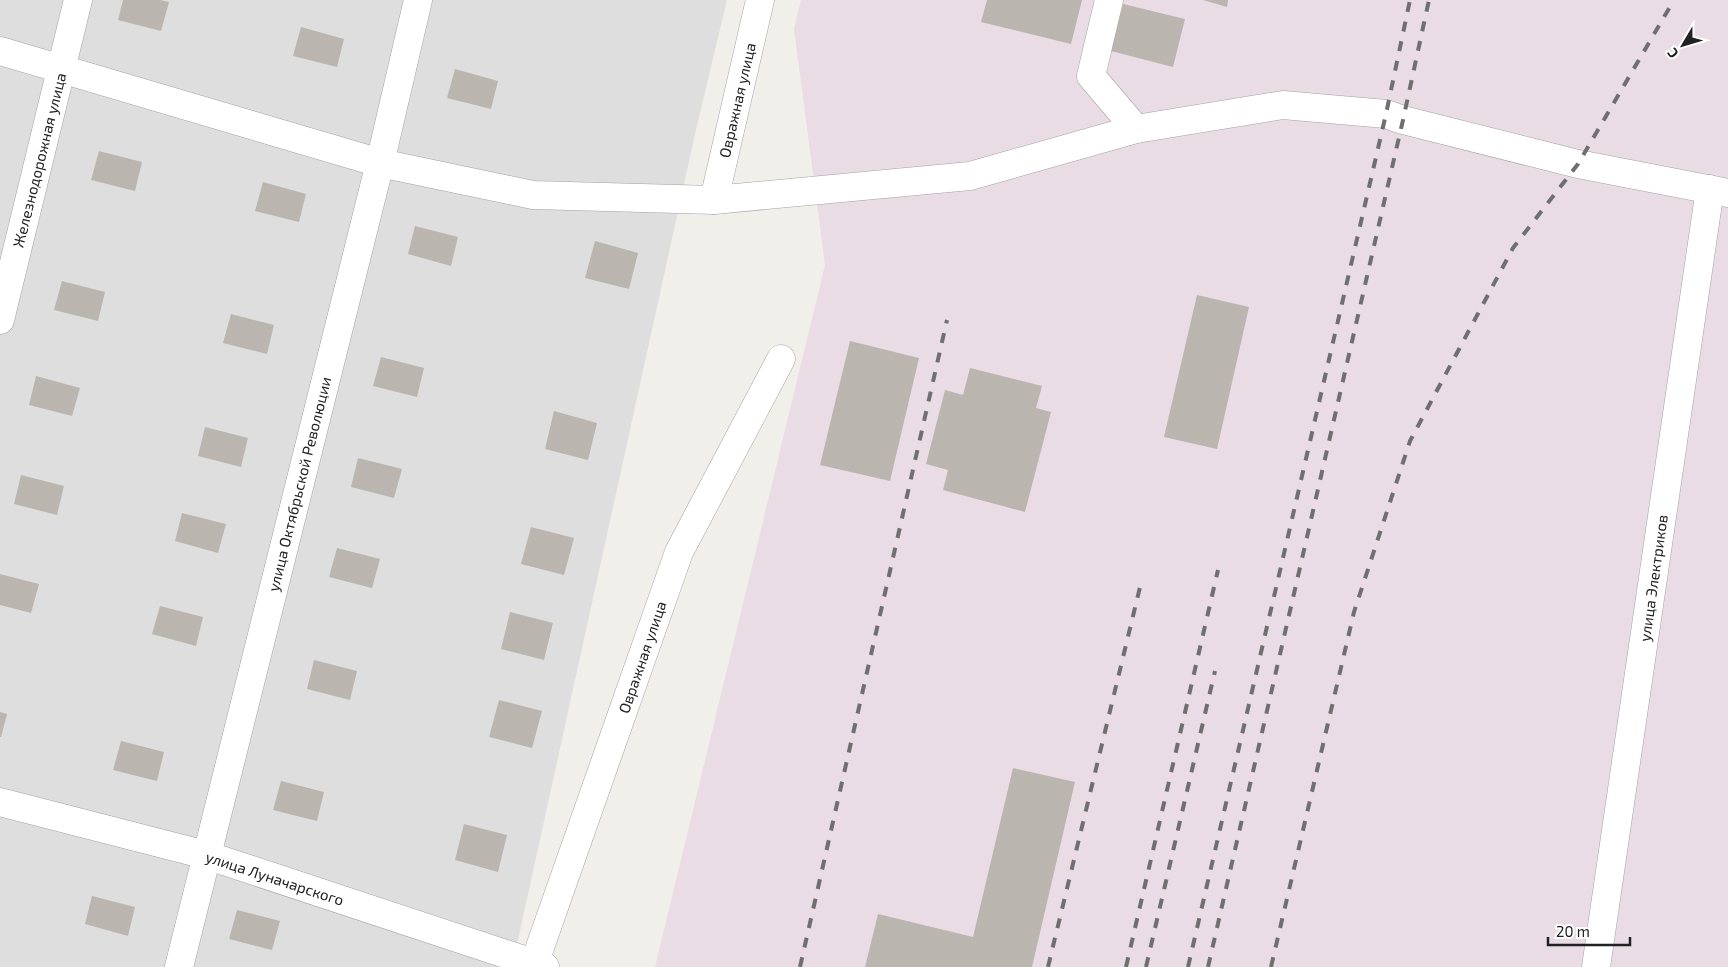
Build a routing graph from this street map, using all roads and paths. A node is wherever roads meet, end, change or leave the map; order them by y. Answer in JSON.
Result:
{"nodes":[{"id":1,"x":78,"y":0,"type":"edge"},
{"id":2,"x":418,"y":0,"type":"edge"},
{"id":3,"x":760,"y":0,"type":"edge"},
{"id":4,"x":1109,"y":0,"type":"edge"},
{"id":5,"x":0,"y":51,"type":"edge"},
{"id":6,"x":61,"y":69,"type":"junction"},
{"id":7,"x":1136,"y":129,"type":"junction"},
{"id":8,"x":380,"y":162,"type":"junction"},
{"id":9,"x":1719,"y":191,"type":"edge"},
{"id":10,"x":714,"y":200,"type":"junction"},
{"id":11,"x":0,"y":320,"type":"edge"},
{"id":12,"x":780,"y":359,"type":"dead end"},
{"id":13,"x":0,"y":802,"type":"edge"},
{"id":14,"x":206,"y":855,"type":"junction"},
{"id":15,"x":537,"y":966,"type":"edge"},
{"id":16,"x":179,"y":967,"type":"edge"},
{"id":17,"x":1596,"y":967,"type":"edge"}],
"edges":[{"from":1,"to":6,"type":"street","name":"Железнодорожная улица"},
{"from":2,"to":8,"type":"street","name":"улица Октябрьской Революции"},
{"from":3,"to":10,"type":"street","name":"Овражная улица"},
{"from":4,"to":7,"type":"street"},
{"from":5,"to":6,"type":"street"},
{"from":6,"to":8,"type":"street"},
{"from":6,"to":11,"type":"street","name":"Железнодорожная улица"},
{"from":7,"to":9,"type":"street"},
{"from":7,"to":10,"type":"street"},
{"from":8,"to":10,"type":"street"},
{"from":8,"to":14,"type":"street","name":"улица Октябрьской Революции"},
{"from":9,"to":17,"type":"street","name":"улица Электриков"},
{"from":12,"to":15,"type":"street","name":"Овражная улица"},
{"from":13,"to":14,"type":"street","name":"улица Луначарского"},
{"from":14,"to":15,"type":"street","name":"улица Луначарского"},
{"from":14,"to":16,"type":"street","name":"улица Октябрьской Революции"}]}
